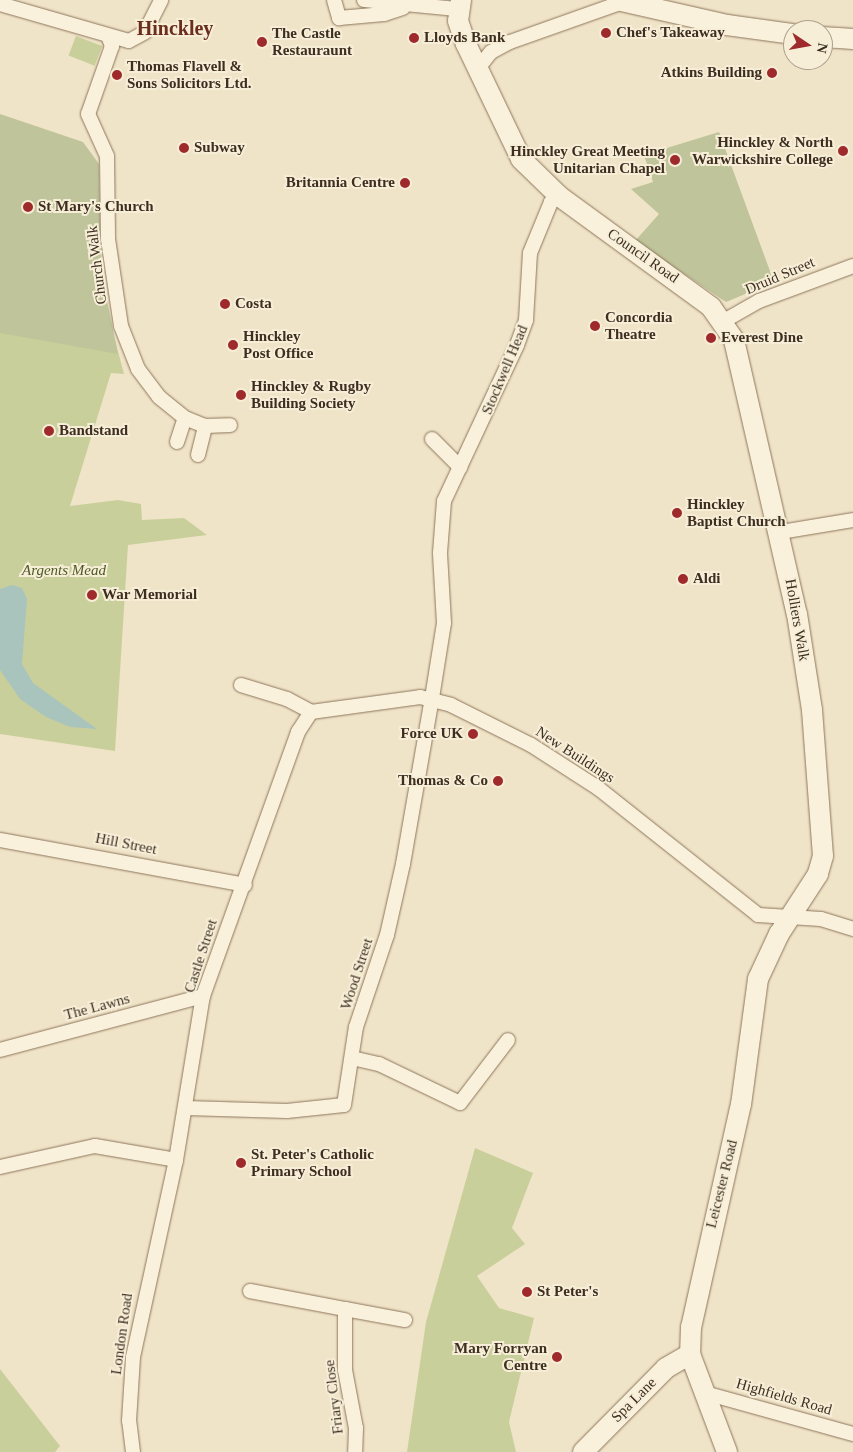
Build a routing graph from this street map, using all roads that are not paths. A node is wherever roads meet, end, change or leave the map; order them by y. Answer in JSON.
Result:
{"nodes":[{"id":1,"x":161,"y":0,"type":"edge"},
{"id":2,"x":334,"y":0,"type":"edge"},
{"id":3,"x":364,"y":0,"type":"edge"},
{"id":4,"x":620,"y":1,"type":"edge"},
{"id":5,"x":0,"y":4,"type":"edge"},
{"id":6,"x":459,"y":4,"type":"edge"},
{"id":7,"x":406,"y":7,"type":"junction"},
{"id":8,"x":783,"y":33,"type":"edge"},
{"id":9,"x":108,"y":36,"type":"junction"},
{"id":10,"x":833,"y":38,"type":"edge"},
{"id":11,"x":853,"y":39,"type":"edge"},
{"id":12,"x":476,"y":71,"type":"junction"},
{"id":13,"x":559,"y":196,"type":"junction"},
{"id":14,"x":853,"y":266,"type":"edge"},
{"id":15,"x":722,"y":322,"type":"junction"},
{"id":16,"x":185,"y":418,"type":"junction"},
{"id":17,"x":230,"y":425,"type":"dead end"},
{"id":18,"x":205,"y":426,"type":"junction"},
{"id":19,"x":432,"y":439,"type":"dead end"},
{"id":20,"x":176,"y":442,"type":"dead end"},
{"id":21,"x":198,"y":455,"type":"dead end"},
{"id":22,"x":460,"y":467,"type":"junction"},
{"id":23,"x":853,"y":520,"type":"edge"},
{"id":24,"x":781,"y":532,"type":"junction"},
{"id":25,"x":241,"y":685,"type":"dead end"},
{"id":26,"x":432,"y":698,"type":"junction"},
{"id":27,"x":311,"y":712,"type":"junction"},
{"id":28,"x":0,"y":840,"type":"edge"},
{"id":29,"x":245,"y":885,"type":"junction"},
{"id":30,"x":790,"y":919,"type":"junction"},
{"id":31,"x":853,"y":929,"type":"edge"},
{"id":32,"x":203,"y":996,"type":"junction"},
{"id":33,"x":508,"y":1040,"type":"dead end"},
{"id":34,"x":0,"y":1050,"type":"edge"},
{"id":35,"x":352,"y":1058,"type":"junction"},
{"id":36,"x":186,"y":1108,"type":"junction"},
{"id":37,"x":176,"y":1160,"type":"junction"},
{"id":38,"x":0,"y":1167,"type":"edge"},
{"id":39,"x":161,"y":1222,"type":"joint"},
{"id":40,"x":250,"y":1290,"type":"dead end"},
{"id":41,"x":345,"y":1309,"type":"junction"},
{"id":42,"x":405,"y":1320,"type":"dead end"},
{"id":43,"x":690,"y":1354,"type":"junction"},
{"id":44,"x":705,"y":1393,"type":"junction"},
{"id":45,"x":853,"y":1434,"type":"edge"},
{"id":46,"x":133,"y":1452,"type":"edge"},
{"id":47,"x":355,"y":1452,"type":"edge"},
{"id":48,"x":583,"y":1452,"type":"edge"},
{"id":49,"x":727,"y":1452,"type":"edge"}],
"edges":[{"from":1,"to":9,"type":"street"},
{"from":2,"to":7,"type":"street"},
{"from":3,"to":7,"type":"street"},
{"from":4,"to":8,"type":"main road"},
{"from":4,"to":12,"type":"street"},
{"from":5,"to":9,"type":"street"},
{"from":6,"to":7,"type":"street"},
{"from":6,"to":12,"type":"main road"},
{"from":9,"to":16,"type":"street","name":"Church Walk"},
{"from":10,"to":11,"type":"main road"},
{"from":12,"to":13,"type":"main road"},
{"from":13,"to":15,"type":"main road","name":"Council Road"},
{"from":13,"to":22,"type":"street","name":"Stockwell Head"},
{"from":14,"to":15,"type":"street","name":"Druid Street"},
{"from":15,"to":24,"type":"main road","name":"Holliers Walk"},
{"from":16,"to":18,"type":"street","name":"Church Walk"},
{"from":16,"to":20,"type":"street"},
{"from":17,"to":18,"type":"street","name":"Church Walk"},
{"from":18,"to":21,"type":"street"},
{"from":19,"to":22,"type":"street"},
{"from":22,"to":26,"type":"street","name":"Stockwell Head"},
{"from":23,"to":24,"type":"street"},
{"from":24,"to":30,"type":"main road","name":"Holliers Walk"},
{"from":25,"to":27,"type":"street"},
{"from":26,"to":27,"type":"street"},
{"from":26,"to":30,"type":"street","name":"New Buildings"},
{"from":26,"to":35,"type":"street","name":"Wood Street"},
{"from":27,"to":29,"type":"street","name":"Castle Street"},
{"from":28,"to":29,"type":"street","name":"Hill Street"},
{"from":29,"to":32,"type":"street","name":"Castle Street"},
{"from":30,"to":31,"type":"street","name":"New Buildings"},
{"from":30,"to":43,"type":"main road","name":"Leicester Road"},
{"from":32,"to":34,"type":"street","name":"The Lawns"},
{"from":32,"to":36,"type":"street","name":"Castle Street"},
{"from":33,"to":35,"type":"street"},
{"from":35,"to":36,"type":"street","name":"Wood Street"},
{"from":36,"to":37,"type":"street","name":"Castle Street"},
{"from":37,"to":38,"type":"street"},
{"from":37,"to":39,"type":"street","name":"Castle Street"},
{"from":39,"to":46,"type":"street","name":"London Road"},
{"from":40,"to":41,"type":"street"},
{"from":41,"to":42,"type":"street"},
{"from":41,"to":47,"type":"street","name":"Friary Close"},
{"from":43,"to":44,"type":"main road","name":"Leicester Road"},
{"from":43,"to":48,"type":"main road","name":"Spa Lane"},
{"from":44,"to":45,"type":"street","name":"Highfields Road"},
{"from":44,"to":49,"type":"main road","name":"Leicester Road"}]}
